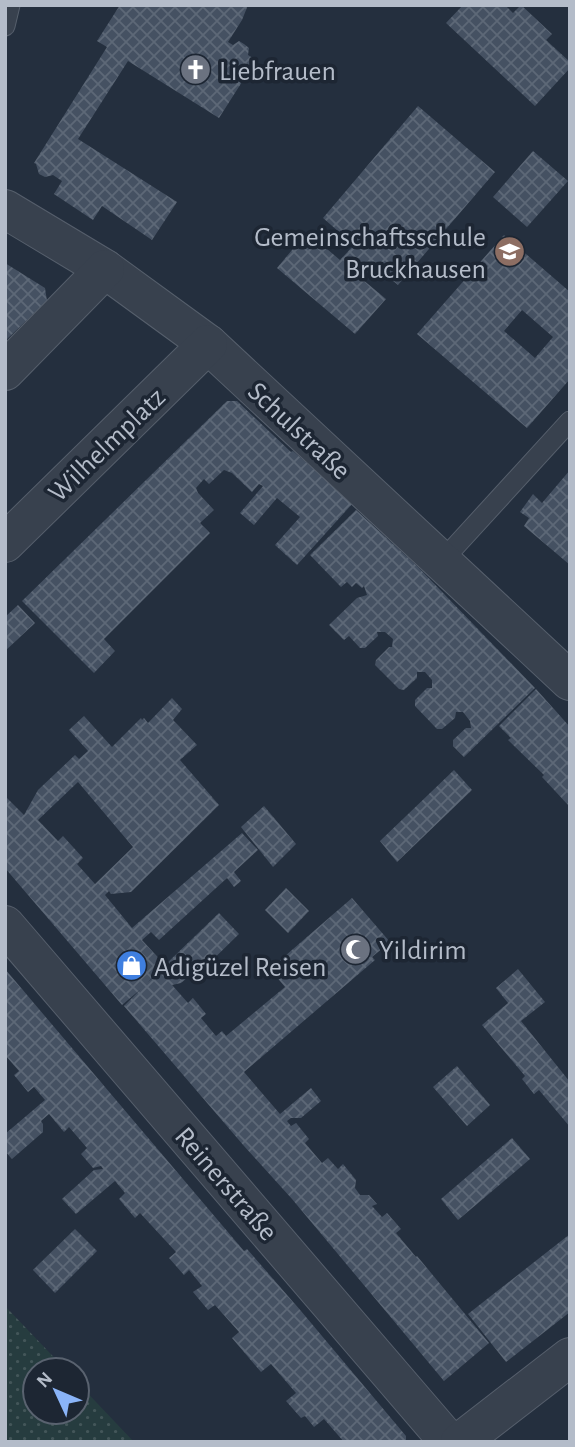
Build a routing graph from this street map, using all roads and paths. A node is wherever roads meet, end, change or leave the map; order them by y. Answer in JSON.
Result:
{"nodes":[{"id":1,"x":10,"y":5,"type":"edge"},
{"id":2,"x":5,"y":26,"type":"edge"},
{"id":3,"x":5,"y":209,"type":"edge"},
{"id":4,"x":105,"y":269,"type":"junction"},
{"id":5,"x":208,"y":344,"type":"junction"},
{"id":6,"x":5,"y":371,"type":"edge"},
{"id":7,"x":570,"y":421,"type":"edge"},
{"id":8,"x":5,"y":543,"type":"edge"},
{"id":9,"x":441,"y":562,"type":"junction"},
{"id":10,"x":570,"y":681,"type":"edge"},
{"id":11,"x":5,"y":925,"type":"edge"},
{"id":12,"x":570,"y":1357,"type":"edge"},
{"id":13,"x":449,"y":1442,"type":"edge"},
{"id":14,"x":460,"y":1442,"type":"edge"}],
"edges":[{"from":1,"to":2,"type":"lane"},
{"from":3,"to":4,"type":"street","name":"Schulstraße"},
{"from":4,"to":5,"type":"street","name":"Schulstraße"},
{"from":4,"to":6,"type":"street"},
{"from":5,"to":8,"type":"street","name":"Wilhelmplatz"},
{"from":5,"to":9,"type":"street","name":"Schulstraße"},
{"from":7,"to":9,"type":"lane"},
{"from":9,"to":10,"type":"street","name":"Schulstraße"},
{"from":11,"to":13,"type":"street","name":"Reinerstraße"},
{"from":12,"to":14,"type":"street"}]}
